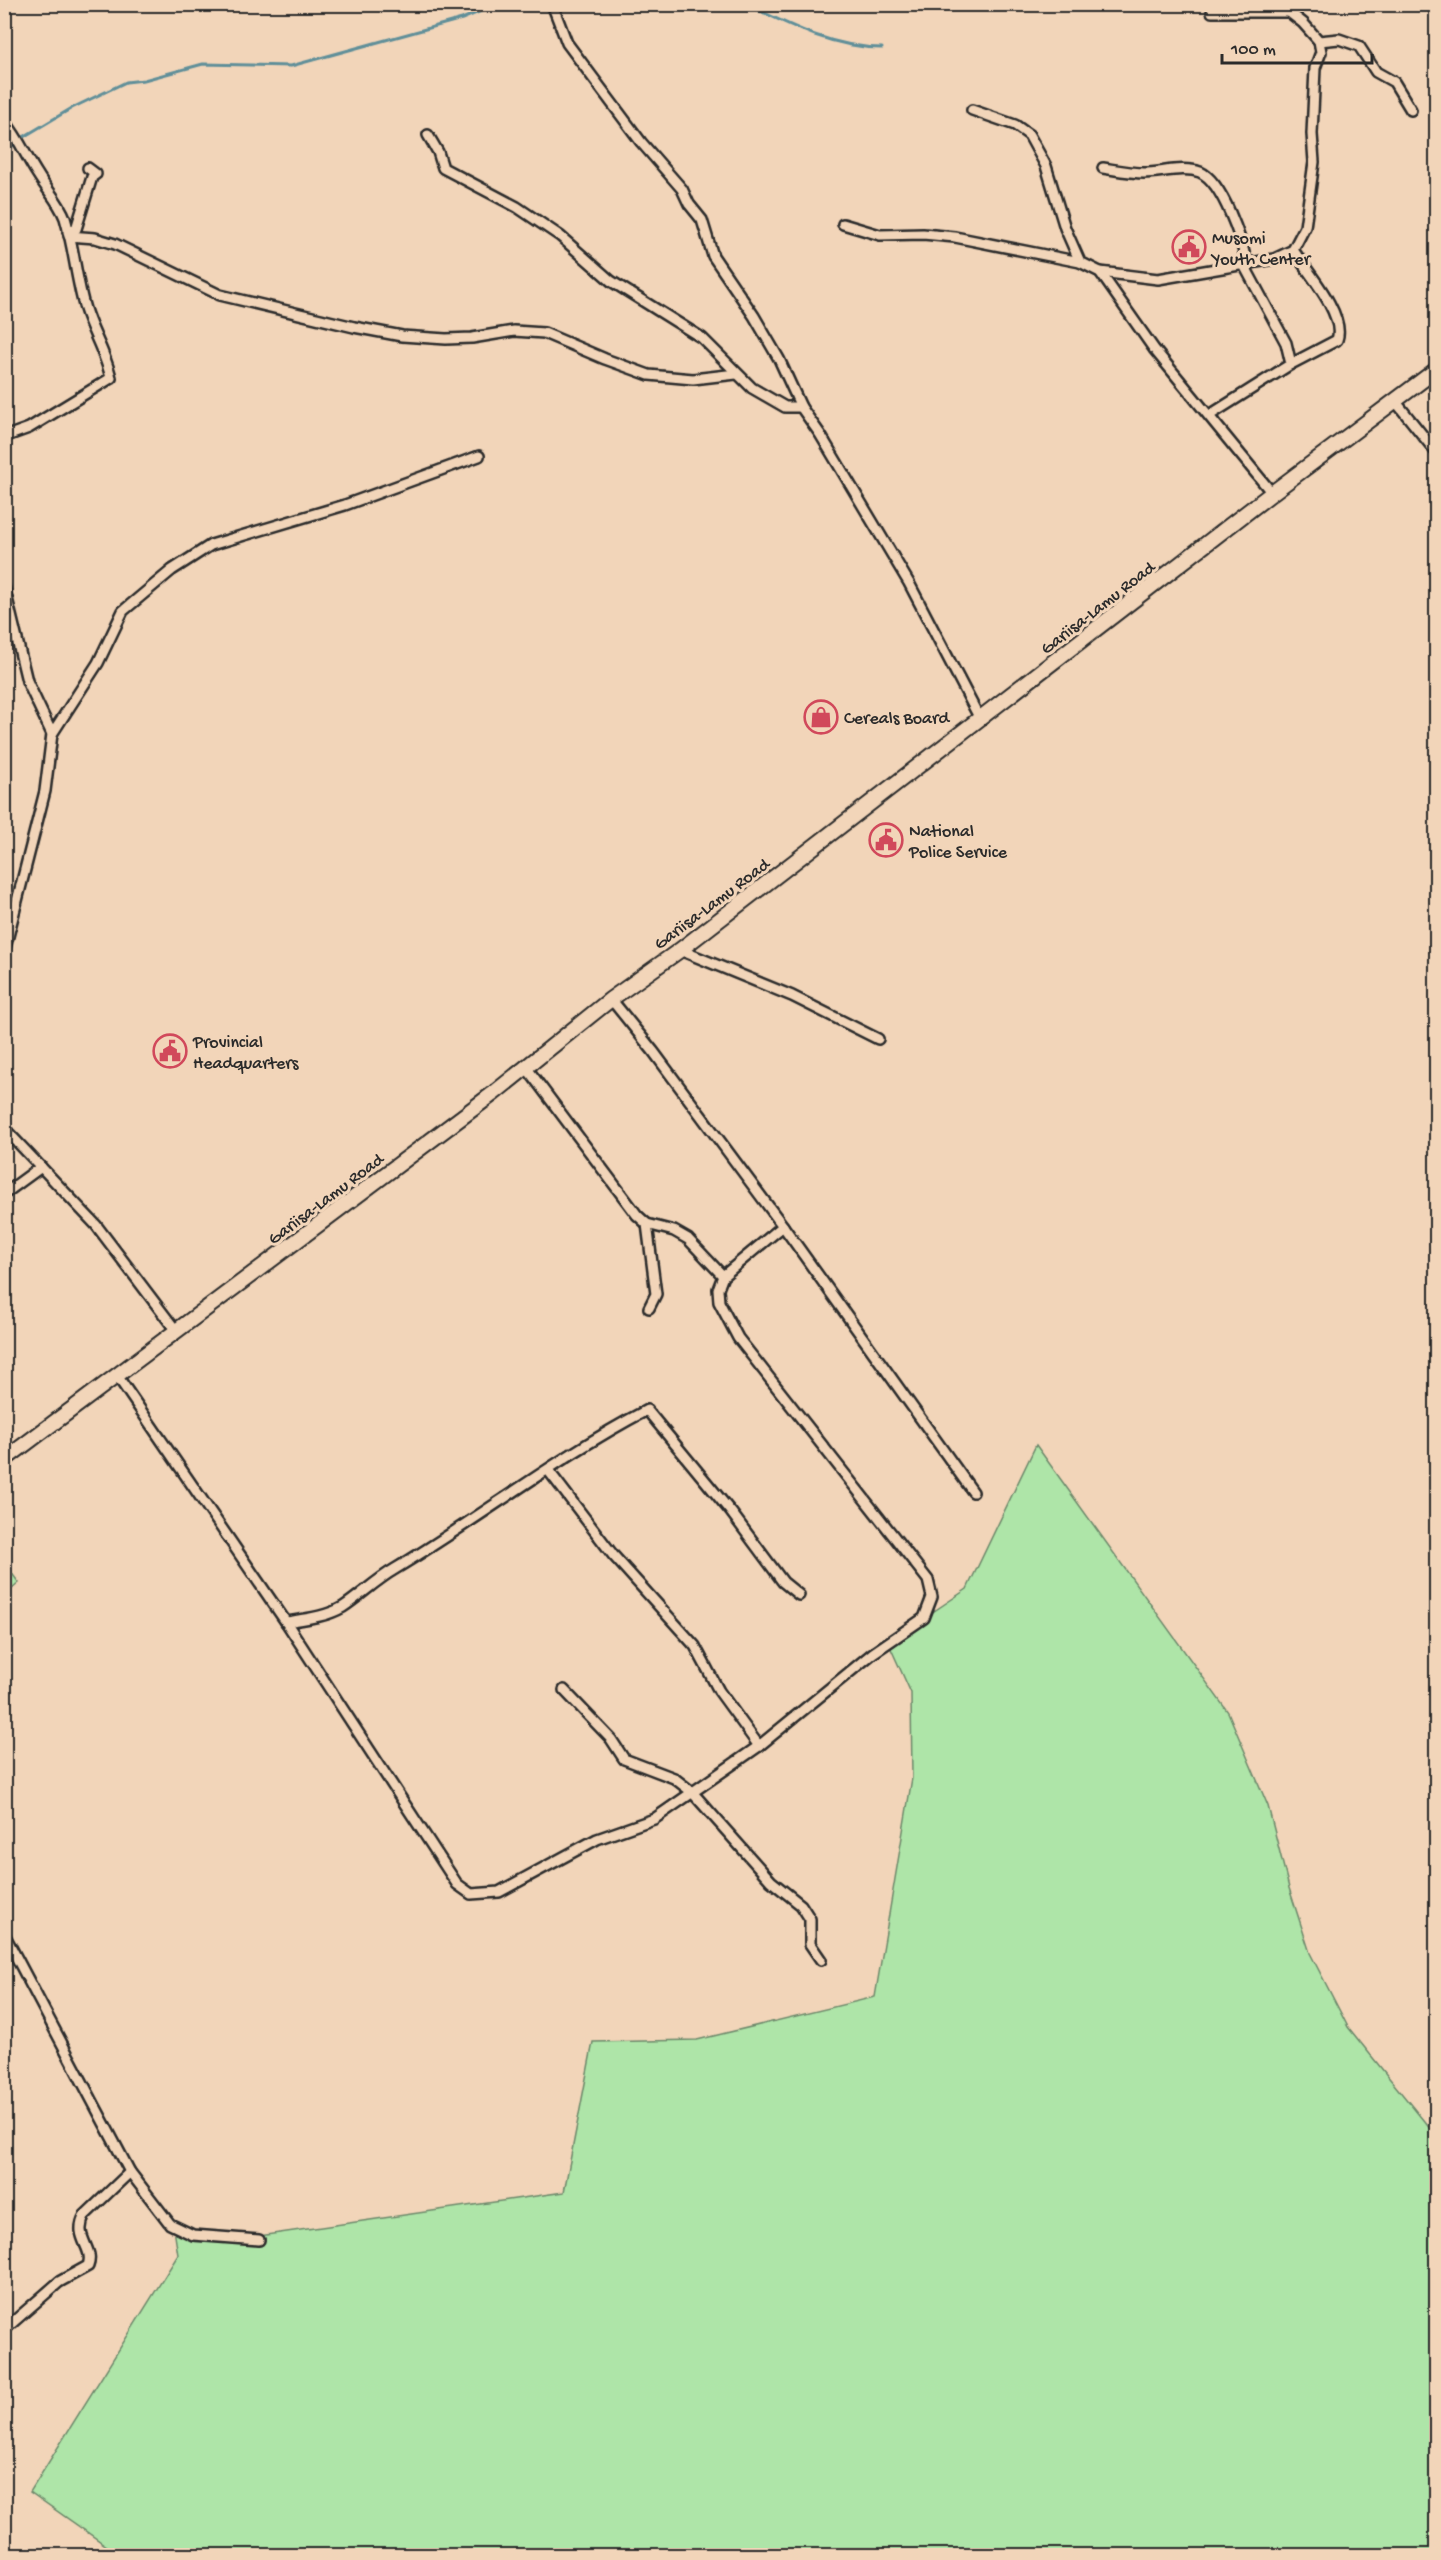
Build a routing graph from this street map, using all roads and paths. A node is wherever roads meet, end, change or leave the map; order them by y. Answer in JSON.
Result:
{"nodes":[{"id":1,"x":552,"y":4,"type":"edge"},
{"id":2,"x":1288,"y":8,"type":"edge"},
{"id":3,"x":1212,"y":12,"type":"dead end"},
{"id":4,"x":1319,"y":41,"type":"junction"},
{"id":5,"x":972,"y":110,"type":"dead end"},
{"id":6,"x":1411,"y":110,"type":"dead end"},
{"id":7,"x":4,"y":120,"type":"edge"},
{"id":8,"x":428,"y":135,"type":"dead end"},
{"id":9,"x":88,"y":168,"type":"dead end"},
{"id":10,"x":1103,"y":168,"type":"dead end"},
{"id":11,"x":843,"y":224,"type":"dead end"},
{"id":12,"x":69,"y":234,"type":"junction"},
{"id":13,"x":1293,"y":250,"type":"junction"},
{"id":14,"x":1080,"y":262,"type":"junction"},
{"id":15,"x":1246,"y":265,"type":"junction"},
{"id":16,"x":1100,"y":272,"type":"junction"},
{"id":17,"x":1291,"y":364,"type":"junction"},
{"id":18,"x":1437,"y":370,"type":"edge"},
{"id":19,"x":736,"y":374,"type":"junction"},
{"id":20,"x":1396,"y":402,"type":"junction"},
{"id":21,"x":801,"y":407,"type":"junction"},
{"id":22,"x":1210,"y":415,"type":"junction"},
{"id":23,"x":4,"y":437,"type":"edge"},
{"id":24,"x":1437,"y":452,"type":"edge"},
{"id":25,"x":478,"y":456,"type":"dead end"},
{"id":26,"x":1272,"y":493,"type":"junction"},
{"id":27,"x":4,"y":586,"type":"edge"},
{"id":28,"x":980,"y":719,"type":"junction"},
{"id":29,"x":52,"y":734,"type":"junction"},
{"id":30,"x":680,"y":950,"type":"junction"},
{"id":31,"x":4,"y":952,"type":"edge"},
{"id":32,"x":611,"y":999,"type":"junction"},
{"id":33,"x":879,"y":1040,"type":"dead end"},
{"id":34,"x":526,"y":1067,"type":"junction"},
{"id":35,"x":4,"y":1128,"type":"edge"},
{"id":36,"x":41,"y":1167,"type":"junction"},
{"id":37,"x":4,"y":1194,"type":"edge"},
{"id":38,"x":647,"y":1224,"type":"junction"},
{"id":39,"x":783,"y":1226,"type":"junction"},
{"id":40,"x":723,"y":1276,"type":"junction"},
{"id":41,"x":649,"y":1308,"type":"dead end"},
{"id":42,"x":177,"y":1332,"type":"junction"},
{"id":43,"x":118,"y":1377,"type":"junction"},
{"id":44,"x":4,"y":1460,"type":"edge"},
{"id":45,"x":548,"y":1470,"type":"junction"},
{"id":46,"x":973,"y":1492,"type":"dead end"},
{"id":47,"x":799,"y":1595,"type":"dead end"},
{"id":48,"x":286,"y":1622,"type":"junction"},
{"id":49,"x":564,"y":1690,"type":"dead end"},
{"id":50,"x":759,"y":1746,"type":"junction"},
{"id":51,"x":692,"y":1792,"type":"junction"},
{"id":52,"x":4,"y":1934,"type":"edge"},
{"id":53,"x":821,"y":1959,"type":"dead end"},
{"id":54,"x":130,"y":2172,"type":"junction"},
{"id":55,"x":259,"y":2240,"type":"dead end"},
{"id":56,"x":4,"y":2330,"type":"edge"}],
"edges":[{"from":1,"to":21,"type":"street"},
{"from":2,"to":3,"type":"street"},
{"from":2,"to":4,"type":"street"},
{"from":4,"to":6,"type":"street"},
{"from":4,"to":13,"type":"street"},
{"from":5,"to":14,"type":"street"},
{"from":7,"to":12,"type":"street"},
{"from":8,"to":19,"type":"street"},
{"from":9,"to":12,"type":"street"},
{"from":10,"to":15,"type":"street"},
{"from":11,"to":14,"type":"street"},
{"from":12,"to":19,"type":"street"},
{"from":12,"to":23,"type":"street"},
{"from":13,"to":15,"type":"street"},
{"from":13,"to":17,"type":"street"},
{"from":14,"to":16,"type":"street"},
{"from":15,"to":16,"type":"street"},
{"from":15,"to":17,"type":"street"},
{"from":16,"to":22,"type":"street"},
{"from":17,"to":22,"type":"street"},
{"from":18,"to":20,"type":"street","name":"Gariisa-Lamu Road"},
{"from":19,"to":21,"type":"street"},
{"from":20,"to":24,"type":"street"},
{"from":20,"to":26,"type":"street","name":"Gariisa-Lamu Road"},
{"from":21,"to":28,"type":"street"},
{"from":22,"to":26,"type":"street"},
{"from":25,"to":29,"type":"street"},
{"from":26,"to":28,"type":"street","name":"Gariisa-Lamu Road"},
{"from":27,"to":29,"type":"street"},
{"from":28,"to":30,"type":"street","name":"Gariisa-Lamu Road"},
{"from":29,"to":31,"type":"street"},
{"from":30,"to":32,"type":"street","name":"Gariisa-Lamu Road"},
{"from":30,"to":33,"type":"street"},
{"from":32,"to":34,"type":"street","name":"Gariisa-Lamu Road"},
{"from":32,"to":39,"type":"street"},
{"from":34,"to":38,"type":"street"},
{"from":34,"to":42,"type":"street","name":"Gariisa-Lamu Road"},
{"from":35,"to":36,"type":"street"},
{"from":36,"to":37,"type":"street"},
{"from":36,"to":42,"type":"street"},
{"from":38,"to":40,"type":"street"},
{"from":38,"to":41,"type":"street"},
{"from":39,"to":40,"type":"street"},
{"from":39,"to":46,"type":"street"},
{"from":40,"to":50,"type":"street"},
{"from":42,"to":43,"type":"street","name":"Gariisa-Lamu Road"},
{"from":43,"to":44,"type":"street","name":"Gariisa-Lamu Road"},
{"from":43,"to":48,"type":"street"},
{"from":45,"to":47,"type":"street"},
{"from":45,"to":48,"type":"street"},
{"from":45,"to":50,"type":"street"},
{"from":48,"to":51,"type":"street"},
{"from":49,"to":51,"type":"street"},
{"from":50,"to":51,"type":"street"},
{"from":51,"to":53,"type":"street"},
{"from":52,"to":54,"type":"street"},
{"from":54,"to":55,"type":"street"},
{"from":54,"to":56,"type":"street"}]}
